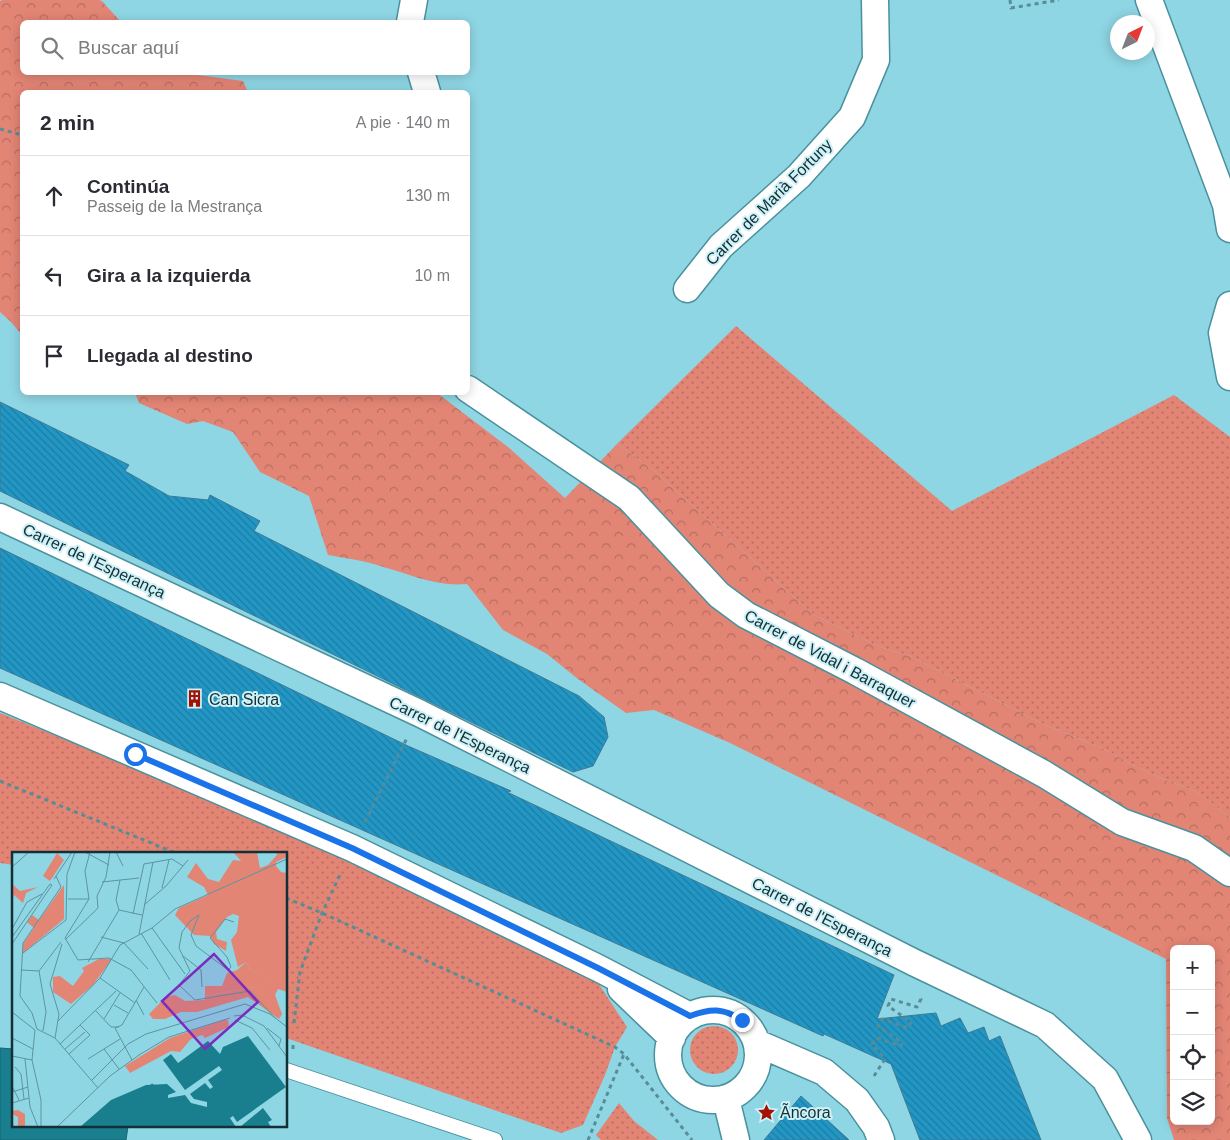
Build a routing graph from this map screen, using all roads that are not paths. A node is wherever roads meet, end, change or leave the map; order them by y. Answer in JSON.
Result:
{"nodes":[{"id":1,"x":414,"y":0,"type":"edge"},
{"id":2,"x":875,"y":0,"type":"edge"},
{"id":3,"x":1149,"y":0,"type":"edge"},
{"id":4,"x":410,"y":20,"type":"edge"},
{"id":5,"x":422,"y":75,"type":"edge"},
{"id":6,"x":426,"y":90,"type":"edge"},
{"id":7,"x":1230,"y":228,"type":"edge"},
{"id":8,"x":687,"y":289,"type":"dead end"},
{"id":9,"x":1230,"y":305,"type":"edge"},
{"id":10,"x":1230,"y":377,"type":"edge"},
{"id":11,"x":470,"y":391,"type":"edge"},
{"id":12,"x":0,"y":518,"type":"edge"},
{"id":13,"x":0,"y":696,"type":"edge"},
{"id":14,"x":1230,"y":873,"type":"edge"},
{"id":15,"x":598,"y":968,"type":"junction"},
{"id":16,"x":690,"y":1016,"type":"junction"},
{"id":17,"x":672,"y":1038,"type":"junction"},
{"id":18,"x":757,"y":1043,"type":"junction"},
{"id":19,"x":288,"y":1071,"type":"edge"},
{"id":20,"x":726,"y":1099,"type":"junction"},
{"id":21,"x":495,"y":1140,"type":"edge"},
{"id":22,"x":736,"y":1140,"type":"edge"},
{"id":23,"x":881,"y":1140,"type":"edge"},
{"id":24,"x":1138,"y":1140,"type":"edge"}],
"edges":[{"from":1,"to":4,"type":"street"},
{"from":2,"to":8,"type":"street","name":"Carrer de Marià Fortuny"},
{"from":3,"to":7,"type":"street"},
{"from":5,"to":6,"type":"street"},
{"from":9,"to":10,"type":"street"},
{"from":11,"to":14,"type":"street","name":"Carrer de Vidal i Barraquer"},
{"from":12,"to":24,"type":"street","name":"Carrer de l'Esperança"},
{"from":13,"to":15,"type":"street"},
{"from":15,"to":16,"type":"street"},
{"from":15,"to":17,"type":"street"},
{"from":16,"to":17,"type":"street"},
{"from":16,"to":18,"type":"street"},
{"from":17,"to":20,"type":"street"},
{"from":18,"to":20,"type":"street"},
{"from":18,"to":23,"type":"street"},
{"from":19,"to":21,"type":"lane"},
{"from":20,"to":22,"type":"street"}]}
